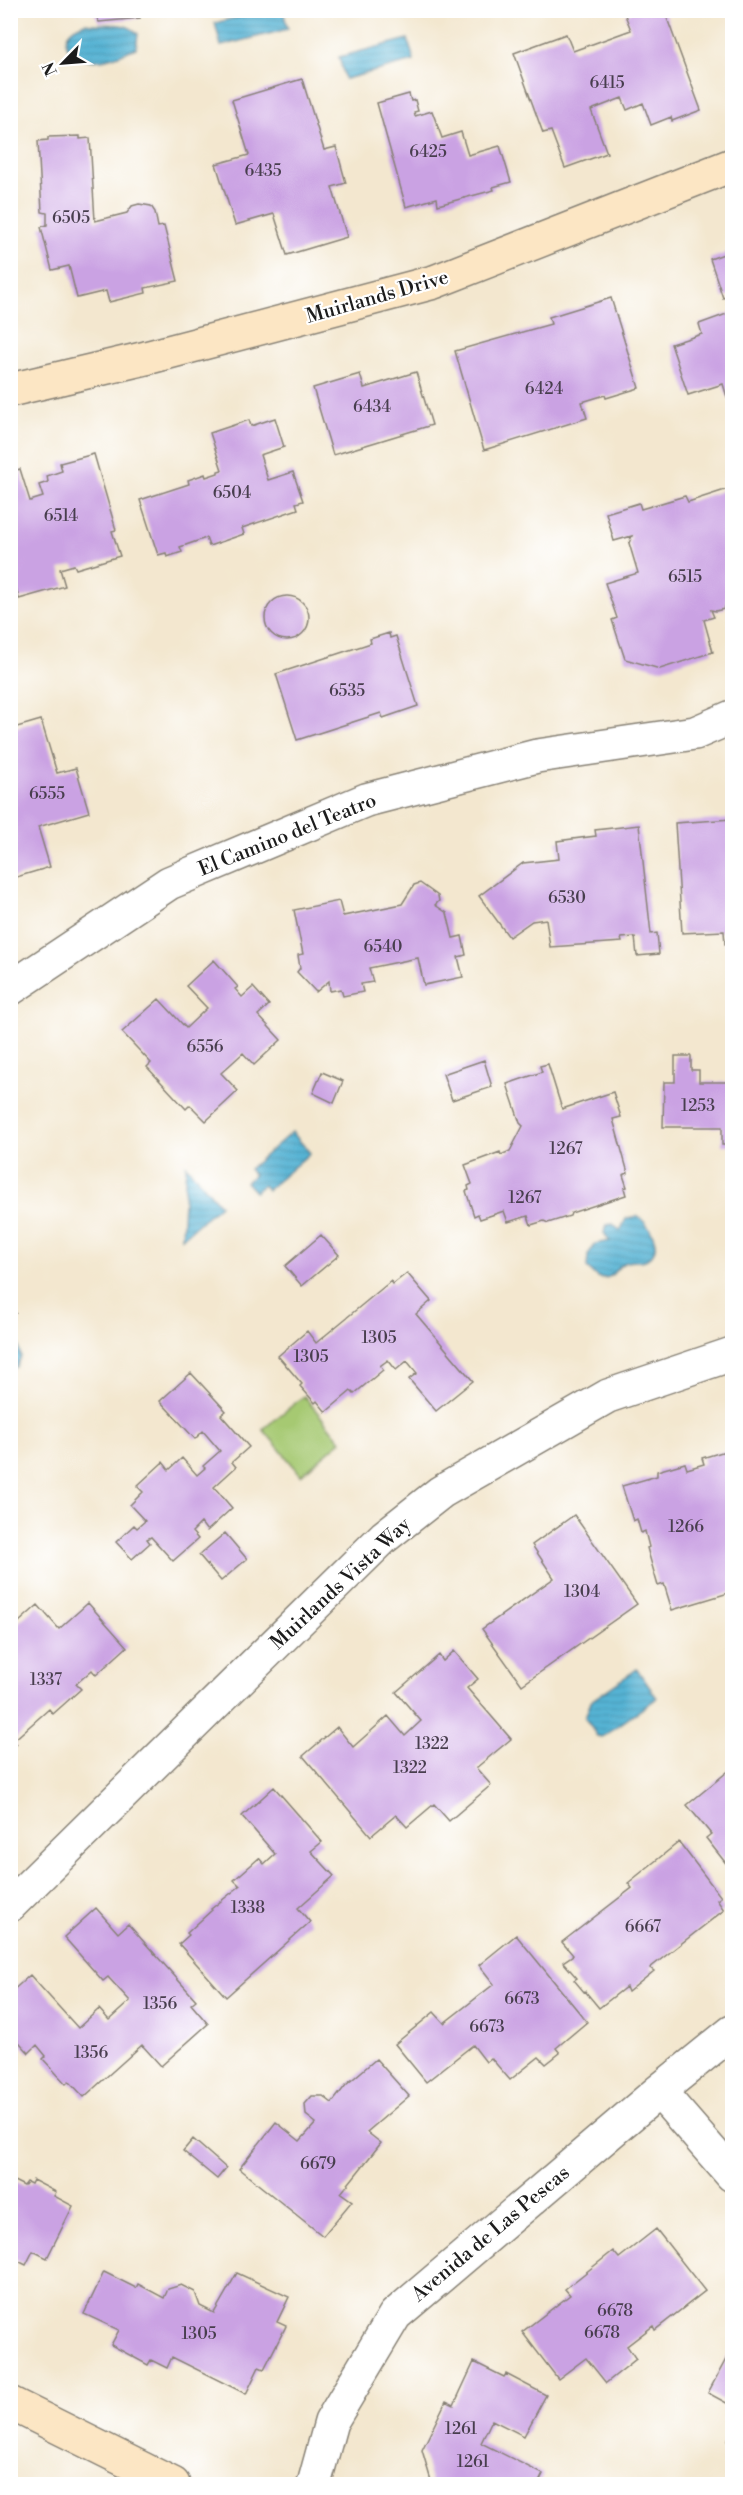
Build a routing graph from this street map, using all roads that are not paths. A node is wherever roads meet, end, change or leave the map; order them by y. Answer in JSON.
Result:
{"nodes":[{"id":1,"x":732,"y":165,"type":"edge"},
{"id":2,"x":10,"y":390,"type":"edge"},
{"id":3,"x":732,"y":717,"type":"edge"},
{"id":4,"x":10,"y":989,"type":"edge"},
{"id":5,"x":732,"y":1354,"type":"edge"},
{"id":6,"x":10,"y":1905,"type":"edge"},
{"id":7,"x":732,"y":2032,"type":"edge"},
{"id":8,"x":659,"y":2091,"type":"junction"},
{"id":9,"x":732,"y":2175,"type":"edge"},
{"id":10,"x":10,"y":2403,"type":"edge"},
{"id":11,"x":173,"y":2484,"type":"edge"},
{"id":12,"x":314,"y":2484,"type":"edge"}],
"edges":[{"from":1,"to":2,"type":"street","name":"Muirlands Drive"},
{"from":3,"to":4,"type":"street","name":"El Camino del Teatro"},
{"from":5,"to":6,"type":"street","name":"Muirlands Vista Way"},
{"from":7,"to":8,"type":"street","name":"Avenida de Las Pescas"},
{"from":8,"to":9,"type":"street"},
{"from":8,"to":12,"type":"street","name":"Avenida de Las Pescas"},
{"from":10,"to":11,"type":"street"}]}
